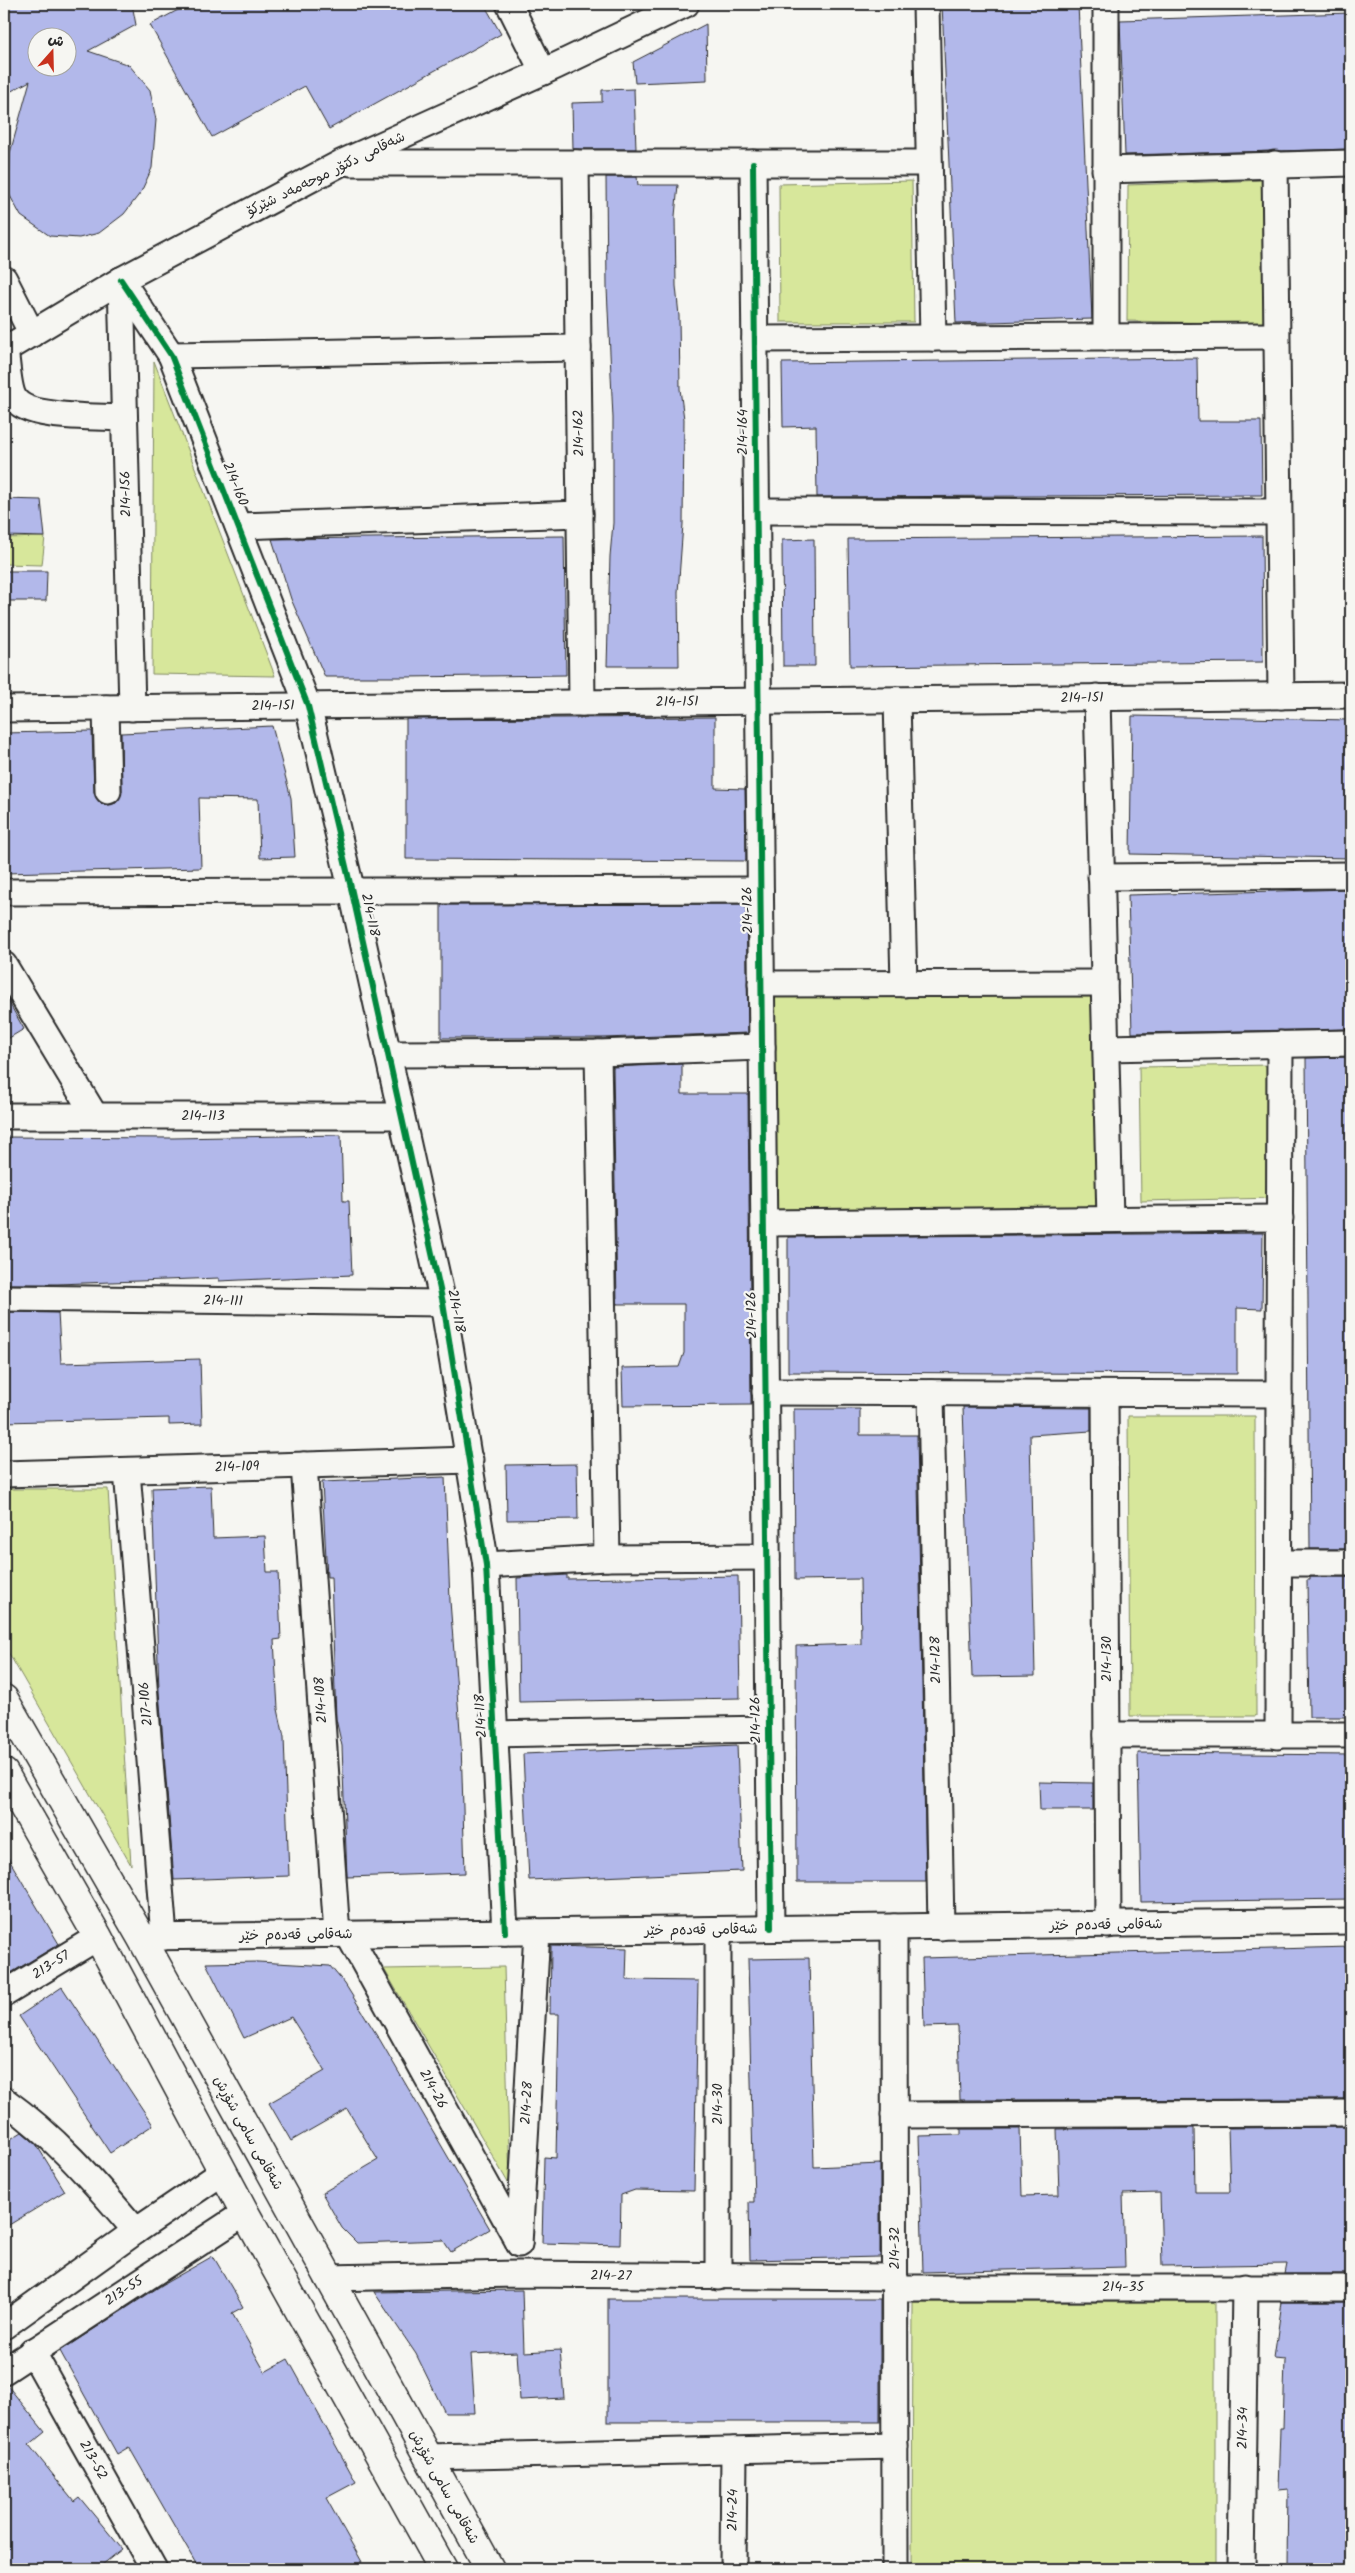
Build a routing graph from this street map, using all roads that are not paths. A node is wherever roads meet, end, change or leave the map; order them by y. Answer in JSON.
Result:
{"nodes":[{"id":1,"x":509,"y":4,"type":"edge"},
{"id":2,"x":686,"y":4,"type":"edge"},
{"id":3,"x":926,"y":4,"type":"edge"},
{"id":4,"x":1106,"y":4,"type":"edge"},
{"id":5,"x":543,"y":72,"type":"junction"},
{"id":6,"x":341,"y":163,"type":"junction"},
{"id":7,"x":576,"y":163,"type":"junction"},
{"id":8,"x":753,"y":163,"type":"junction"},
{"id":9,"x":928,"y":163,"type":"junction"},
{"id":10,"x":1351,"y":163,"type":"edge"},
{"id":11,"x":1275,"y":164,"type":"junction"},
{"id":12,"x":1105,"y":170,"type":"junction"},
{"id":13,"x":4,"y":280,"type":"edge"},
{"id":14,"x":120,"y":280,"type":"junction"},
{"id":15,"x":32,"y":334,"type":"junction"},
{"id":16,"x":1106,"y":336,"type":"junction"},
{"id":17,"x":1275,"y":336,"type":"junction"},
{"id":18,"x":933,"y":338,"type":"junction"},
{"id":19,"x":755,"y":339,"type":"junction"},
{"id":20,"x":578,"y":348,"type":"junction"},
{"id":21,"x":4,"y":349,"type":"edge"},
{"id":22,"x":171,"y":355,"type":"junction"},
{"id":23,"x":124,"y":418,"type":"junction"},
{"id":24,"x":757,"y":511,"type":"junction"},
{"id":25,"x":1278,"y":512,"type":"junction"},
{"id":26,"x":580,"y":514,"type":"junction"},
{"id":27,"x":238,"y":526,"type":"junction"},
{"id":28,"x":1351,"y":695,"type":"edge"},
{"id":29,"x":1281,"y":696,"type":"junction"},
{"id":30,"x":1097,"y":697,"type":"junction"},
{"id":31,"x":897,"y":700,"type":"junction"},
{"id":32,"x":758,"y":701,"type":"junction"},
{"id":33,"x":582,"y":703,"type":"junction"},
{"id":34,"x":308,"y":706,"type":"junction"},
{"id":35,"x":106,"y":708,"type":"junction"},
{"id":36,"x":132,"y":708,"type":"junction"},
{"id":37,"x":4,"y":709,"type":"edge"},
{"id":38,"x":108,"y":792,"type":"dead end"},
{"id":39,"x":1351,"y":875,"type":"edge"},
{"id":40,"x":1101,"y":876,"type":"junction"},
{"id":41,"x":760,"y":890,"type":"junction"},
{"id":42,"x":4,"y":892,"type":"edge"},
{"id":43,"x":352,"y":892,"type":"junction"},
{"id":44,"x":4,"y":965,"type":"edge"},
{"id":45,"x":1104,"y":982,"type":"junction"},
{"id":46,"x":761,"y":984,"type":"junction"},
{"id":47,"x":904,"y":984,"type":"junction"},
{"id":48,"x":1351,"y":1043,"type":"edge"},
{"id":49,"x":1280,"y":1044,"type":"junction"},
{"id":50,"x":762,"y":1047,"type":"junction"},
{"id":51,"x":1106,"y":1048,"type":"junction"},
{"id":52,"x":598,"y":1053,"type":"junction"},
{"id":53,"x":388,"y":1054,"type":"junction"},
{"id":54,"x":4,"y":1116,"type":"edge"},
{"id":55,"x":95,"y":1116,"type":"junction"},
{"id":56,"x":401,"y":1116,"type":"junction"},
{"id":57,"x":1280,"y":1218,"type":"junction"},
{"id":58,"x":1110,"y":1219,"type":"junction"},
{"id":59,"x":764,"y":1222,"type":"junction"},
{"id":60,"x":4,"y":1298,"type":"edge"},
{"id":61,"x":443,"y":1303,"type":"junction"},
{"id":62,"x":765,"y":1392,"type":"junction"},
{"id":63,"x":932,"y":1393,"type":"junction"},
{"id":64,"x":1105,"y":1394,"type":"junction"},
{"id":65,"x":1279,"y":1394,"type":"junction"},
{"id":66,"x":470,"y":1460,"type":"junction"},
{"id":67,"x":304,"y":1465,"type":"junction"},
{"id":68,"x":127,"y":1471,"type":"junction"},
{"id":69,"x":4,"y":1474,"type":"edge"},
{"id":70,"x":767,"y":1557,"type":"junction"},
{"id":71,"x":607,"y":1558,"type":"junction"},
{"id":72,"x":1279,"y":1563,"type":"junction"},
{"id":73,"x":1351,"y":1563,"type":"edge"},
{"id":74,"x":486,"y":1565,"type":"junction"},
{"id":75,"x":4,"y":1698,"type":"edge"},
{"id":76,"x":768,"y":1729,"type":"junction"},
{"id":77,"x":495,"y":1734,"type":"junction"},
{"id":78,"x":1107,"y":1735,"type":"junction"},
{"id":79,"x":1351,"y":1735,"type":"edge"},
{"id":80,"x":1278,"y":1736,"type":"junction"},
{"id":81,"x":4,"y":1773,"type":"edge"},
{"id":82,"x":1351,"y":1922,"type":"edge"},
{"id":83,"x":1108,"y":1925,"type":"junction"},
{"id":84,"x":894,"y":1927,"type":"junction"},
{"id":85,"x":942,"y":1927,"type":"junction"},
{"id":86,"x":771,"y":1928,"type":"junction"},
{"id":87,"x":718,"y":1930,"type":"junction"},
{"id":88,"x":505,"y":1932,"type":"junction"},
{"id":89,"x":536,"y":1932,"type":"junction"},
{"id":90,"x":342,"y":1934,"type":"junction"},
{"id":91,"x":98,"y":1937,"type":"junction"},
{"id":92,"x":152,"y":1937,"type":"junction"},
{"id":93,"x":4,"y":1994,"type":"edge"},
{"id":94,"x":4,"y":2100,"type":"edge"},
{"id":95,"x":1351,"y":2113,"type":"edge"},
{"id":96,"x":894,"y":2115,"type":"junction"},
{"id":97,"x":223,"y":2172,"type":"junction"},
{"id":98,"x":245,"y":2213,"type":"junction"},
{"id":99,"x":136,"y":2231,"type":"junction"},
{"id":100,"x":519,"y":2243,"type":"junction"},
{"id":101,"x":519,"y":2274,"type":"junction"},
{"id":102,"x":328,"y":2278,"type":"junction"},
{"id":103,"x":718,"y":2278,"type":"junction"},
{"id":104,"x":895,"y":2283,"type":"junction"},
{"id":105,"x":1245,"y":2287,"type":"junction"},
{"id":106,"x":1351,"y":2288,"type":"edge"},
{"id":107,"x":4,"y":2326,"type":"edge"},
{"id":108,"x":32,"y":2351,"type":"junction"},
{"id":109,"x":4,"y":2371,"type":"edge"},
{"id":110,"x":895,"y":2446,"type":"junction"},
{"id":111,"x":734,"y":2450,"type":"junction"},
{"id":112,"x":427,"y":2457,"type":"junction"},
{"id":113,"x":154,"y":2569,"type":"edge"},
{"id":114,"x":443,"y":2569,"type":"edge"},
{"id":115,"x":490,"y":2569,"type":"edge"},
{"id":116,"x":733,"y":2569,"type":"edge"},
{"id":117,"x":895,"y":2569,"type":"edge"},
{"id":118,"x":1241,"y":2569,"type":"edge"}],
"edges":[{"from":1,"to":5,"type":"street"},
{"from":2,"to":5,"type":"street","name":"شەقامی دکتۆر موحەمەد شێرکۆ"},
{"from":3,"to":9,"type":"street"},
{"from":4,"to":12,"type":"street"},
{"from":5,"to":6,"type":"street","name":"شەقامی دکتۆر موحەمەد شێرکۆ"},
{"from":6,"to":7,"type":"street"},
{"from":6,"to":14,"type":"street","name":"شەقامی دکتۆر موحەمەد شێرکۆ"},
{"from":7,"to":8,"type":"street"},
{"from":7,"to":20,"type":"street","name":"214-162"},
{"from":8,"to":9,"type":"street"},
{"from":8,"to":19,"type":"street","name":"214-164"},
{"from":9,"to":18,"type":"street"},
{"from":10,"to":11,"type":"street"},
{"from":11,"to":12,"type":"street"},
{"from":11,"to":17,"type":"street"},
{"from":12,"to":16,"type":"street"},
{"from":13,"to":15,"type":"street"},
{"from":14,"to":15,"type":"street","name":"شەقامی دکتۆر موحەمەد شێرکۆ"},
{"from":14,"to":22,"type":"street","name":"214-160"},
{"from":14,"to":23,"type":"street","name":"214-156"},
{"from":15,"to":21,"type":"street","name":"شەقامی دکتۆر موحەمەد شێرکۆ"},
{"from":16,"to":17,"type":"street"},
{"from":16,"to":18,"type":"street"},
{"from":17,"to":25,"type":"street"},
{"from":18,"to":19,"type":"street"},
{"from":19,"to":24,"type":"street","name":"214-164"},
{"from":20,"to":22,"type":"street"},
{"from":20,"to":26,"type":"street","name":"214-162"},
{"from":21,"to":23,"type":"street"},
{"from":22,"to":27,"type":"street","name":"214-160"},
{"from":23,"to":36,"type":"street","name":"214-156"},
{"from":24,"to":25,"type":"street"},
{"from":24,"to":32,"type":"street","name":"214-164"},
{"from":25,"to":29,"type":"street"},
{"from":26,"to":27,"type":"street"},
{"from":26,"to":33,"type":"street","name":"214-162"},
{"from":27,"to":34,"type":"street","name":"214-160"},
{"from":28,"to":29,"type":"street","name":"214-151"},
{"from":29,"to":30,"type":"street","name":"214-151"},
{"from":30,"to":31,"type":"street","name":"214-151"},
{"from":30,"to":40,"type":"street"},
{"from":31,"to":32,"type":"street","name":"214-151"},
{"from":31,"to":47,"type":"street"},
{"from":32,"to":33,"type":"street","name":"214-151"},
{"from":32,"to":41,"type":"street","name":"214-126"},
{"from":33,"to":34,"type":"street","name":"214-151"},
{"from":34,"to":36,"type":"street","name":"214-151"},
{"from":34,"to":43,"type":"street","name":"214-118"},
{"from":35,"to":36,"type":"street","name":"214-151"},
{"from":35,"to":37,"type":"street","name":"214-151"},
{"from":35,"to":38,"type":"street"},
{"from":39,"to":40,"type":"street"},
{"from":40,"to":45,"type":"street"},
{"from":41,"to":43,"type":"street"},
{"from":41,"to":46,"type":"street","name":"214-126"},
{"from":42,"to":43,"type":"street"},
{"from":43,"to":53,"type":"street","name":"214-118"},
{"from":44,"to":55,"type":"street"},
{"from":45,"to":47,"type":"street"},
{"from":45,"to":51,"type":"street"},
{"from":46,"to":47,"type":"street"},
{"from":46,"to":50,"type":"street","name":"214-126"},
{"from":48,"to":49,"type":"street"},
{"from":49,"to":51,"type":"street"},
{"from":49,"to":57,"type":"street"},
{"from":50,"to":52,"type":"street"},
{"from":50,"to":59,"type":"street","name":"214-126"},
{"from":51,"to":58,"type":"street"},
{"from":52,"to":53,"type":"street"},
{"from":52,"to":71,"type":"street"},
{"from":53,"to":56,"type":"street","name":"214-118"},
{"from":54,"to":55,"type":"street","name":"214-113"},
{"from":55,"to":56,"type":"street","name":"214-113"},
{"from":56,"to":61,"type":"street","name":"214-118"},
{"from":57,"to":58,"type":"street"},
{"from":57,"to":65,"type":"street"},
{"from":58,"to":59,"type":"street"},
{"from":59,"to":62,"type":"street","name":"214-126"},
{"from":60,"to":61,"type":"street","name":"214-111"},
{"from":61,"to":66,"type":"street","name":"214-118"},
{"from":62,"to":63,"type":"street"},
{"from":62,"to":70,"type":"street","name":"214-126"},
{"from":63,"to":64,"type":"street"},
{"from":63,"to":85,"type":"street","name":"214-128"},
{"from":64,"to":65,"type":"street"},
{"from":64,"to":78,"type":"street","name":"214-130"},
{"from":65,"to":72,"type":"street"},
{"from":66,"to":67,"type":"street","name":"214-109"},
{"from":66,"to":74,"type":"street","name":"214-118"},
{"from":67,"to":68,"type":"street","name":"214-109"},
{"from":67,"to":90,"type":"street","name":"214-108"},
{"from":68,"to":69,"type":"street","name":"214-109"},
{"from":68,"to":92,"type":"street","name":"217-106"},
{"from":70,"to":71,"type":"street"},
{"from":70,"to":76,"type":"street","name":"214-126"},
{"from":71,"to":74,"type":"street"},
{"from":72,"to":73,"type":"street"},
{"from":72,"to":80,"type":"street"},
{"from":74,"to":77,"type":"street","name":"214-118"},
{"from":75,"to":92,"type":"main road","name":"شەقامی سامی شۆڕش"},
{"from":76,"to":77,"type":"street"},
{"from":76,"to":86,"type":"street","name":"214-126"},
{"from":77,"to":88,"type":"street","name":"214-118"},
{"from":78,"to":80,"type":"street"},
{"from":78,"to":83,"type":"street","name":"214-130"},
{"from":79,"to":80,"type":"street"},
{"from":81,"to":91,"type":"main road"},
{"from":82,"to":83,"type":"street","name":"شەقامی قەدەم خێر"},
{"from":83,"to":85,"type":"street","name":"شەقامی قەدەم خێر"},
{"from":84,"to":85,"type":"street","name":"شەقامی قەدەم خێر"},
{"from":84,"to":86,"type":"street","name":"شەقامی قەدەم خێر"},
{"from":84,"to":96,"type":"street","name":"214-32"},
{"from":86,"to":87,"type":"street","name":"شەقامی قەدەم خێر"},
{"from":87,"to":89,"type":"street","name":"شەقامی قەدەم خێر"},
{"from":87,"to":103,"type":"street","name":"214-30"},
{"from":88,"to":89,"type":"street","name":"شەقامی قەدەم خێر"},
{"from":88,"to":90,"type":"street","name":"شەقامی قەدەم خێر"},
{"from":89,"to":100,"type":"street","name":"214-28"},
{"from":90,"to":92,"type":"street","name":"شەقامی قەدەم خێر"},
{"from":90,"to":100,"type":"street","name":"214-26"},
{"from":91,"to":93,"type":"street","name":"213-57"},
{"from":91,"to":97,"type":"main road"},
{"from":92,"to":102,"type":"main road","name":"شەقامی سامی شۆڕش"},
{"from":94,"to":99,"type":"street"},
{"from":95,"to":96,"type":"street"},
{"from":96,"to":104,"type":"street","name":"214-32"},
{"from":97,"to":98,"type":"main road"},
{"from":97,"to":99,"type":"street"},
{"from":98,"to":108,"type":"street","name":"213-55"},
{"from":98,"to":114,"type":"main road"},
{"from":99,"to":107,"type":"street"},
{"from":100,"to":101,"type":"street","name":"214-28"},
{"from":101,"to":102,"type":"street","name":"214-27"},
{"from":101,"to":103,"type":"street","name":"214-27"},
{"from":102,"to":112,"type":"main road","name":"شەقامی سامی شۆڕش"},
{"from":103,"to":104,"type":"street","name":"214-27"},
{"from":104,"to":105,"type":"street","name":"214-35"},
{"from":104,"to":110,"type":"street","name":"214-32"},
{"from":105,"to":106,"type":"street","name":"214-35"},
{"from":105,"to":118,"type":"street","name":"214-34"},
{"from":108,"to":109,"type":"street","name":"213-55"},
{"from":108,"to":113,"type":"street","name":"213-52"},
{"from":110,"to":111,"type":"street"},
{"from":110,"to":117,"type":"street","name":"214-32"},
{"from":111,"to":112,"type":"street"},
{"from":111,"to":116,"type":"street","name":"214-24"},
{"from":112,"to":115,"type":"main road","name":"شەقامی سامی شۆڕش"}]}
